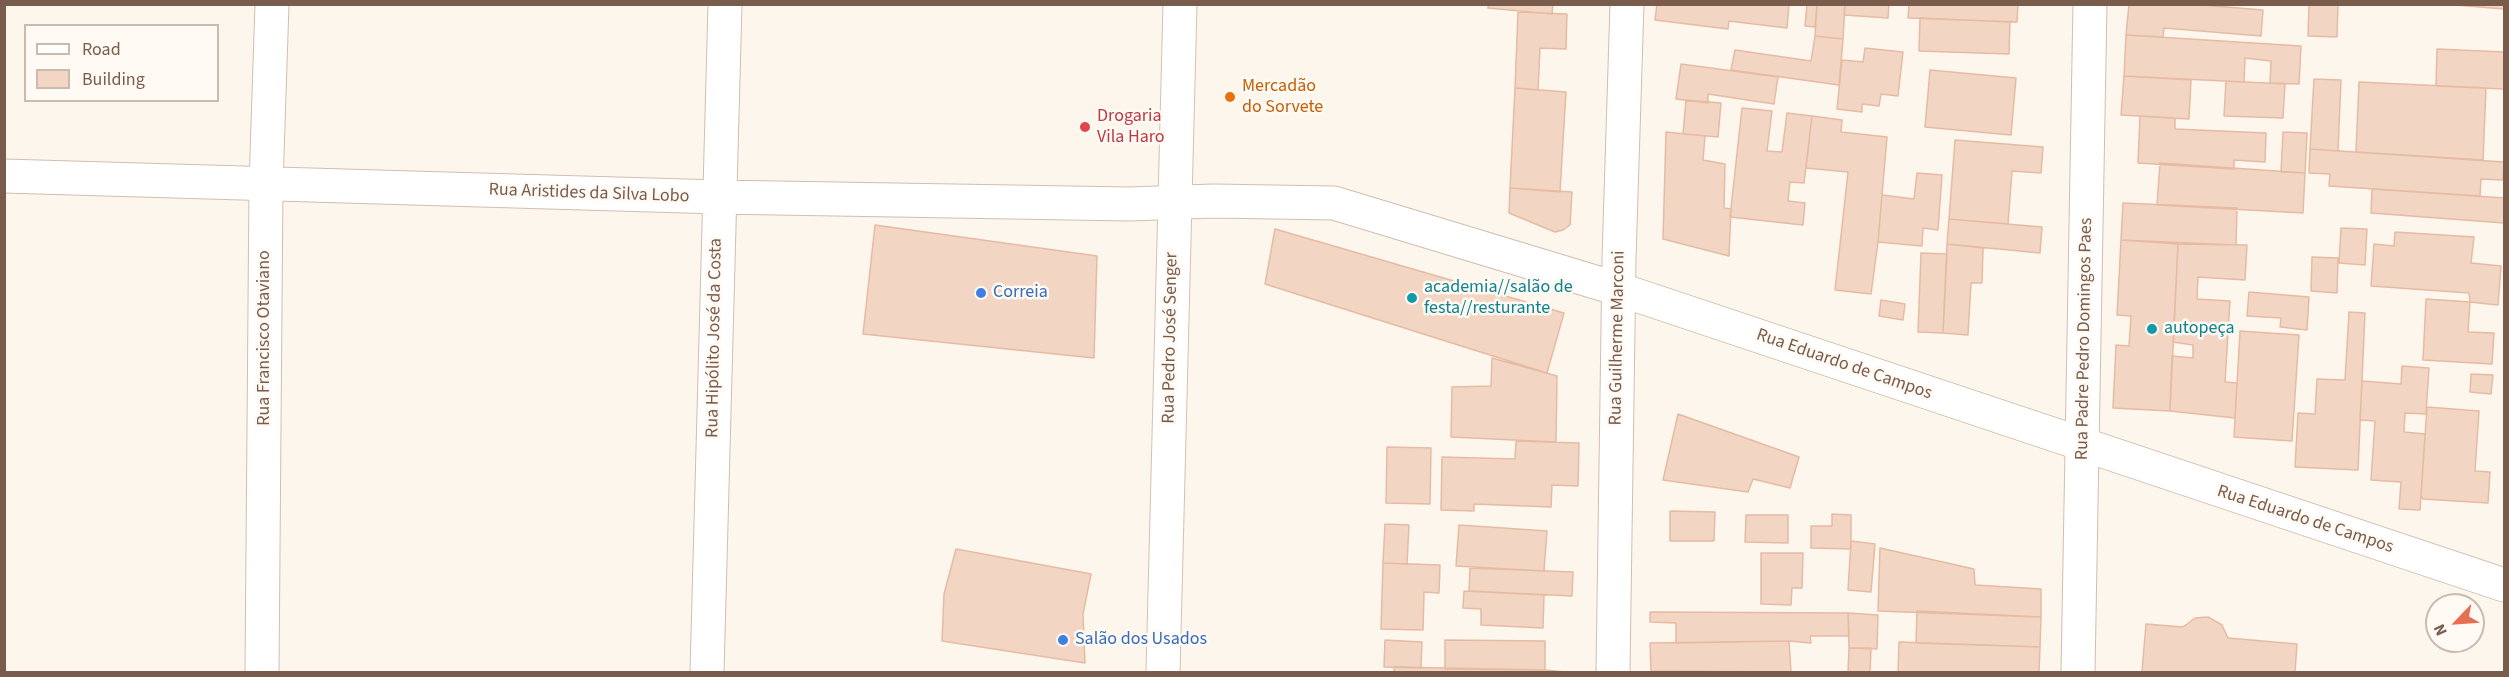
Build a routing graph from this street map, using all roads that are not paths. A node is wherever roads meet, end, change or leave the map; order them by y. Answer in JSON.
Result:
{"nodes":[{"id":1,"x":272,"y":4,"type":"edge"},
{"id":2,"x":725,"y":4,"type":"edge"},
{"id":3,"x":1180,"y":4,"type":"edge"},
{"id":4,"x":1627,"y":4,"type":"edge"},
{"id":5,"x":2090,"y":4,"type":"edge"},
{"id":6,"x":4,"y":176,"type":"edge"},
{"id":7,"x":266,"y":185,"type":"junction"},
{"id":8,"x":719,"y":197,"type":"junction"},
{"id":9,"x":1174,"y":202,"type":"junction"},
{"id":10,"x":1618,"y":289,"type":"junction"},
{"id":11,"x":2083,"y":446,"type":"junction"},
{"id":12,"x":2505,"y":585,"type":"edge"},
{"id":13,"x":262,"y":672,"type":"edge"},
{"id":14,"x":707,"y":672,"type":"edge"},
{"id":15,"x":1163,"y":672,"type":"edge"},
{"id":16,"x":1613,"y":672,"type":"edge"},
{"id":17,"x":2078,"y":672,"type":"edge"}],
"edges":[{"from":1,"to":7,"type":"street","name":"Rua Francisco Otaviano"},
{"from":2,"to":8,"type":"street","name":"Rua Hipólito José da Costa"},
{"from":3,"to":9,"type":"street","name":"Rua Pedro José Senger"},
{"from":4,"to":10,"type":"street","name":"Rua Guilherme Marconi"},
{"from":5,"to":11,"type":"street","name":"Rua Padre Pedro Domingos Paes"},
{"from":6,"to":7,"type":"street","name":"Rua Aristides da Silva Lobo"},
{"from":7,"to":8,"type":"street","name":"Rua Aristides da Silva Lobo"},
{"from":7,"to":13,"type":"street","name":"Rua Francisco Otaviano"},
{"from":8,"to":9,"type":"street","name":"Rua Aristides da Silva Lobo"},
{"from":8,"to":14,"type":"street","name":"Rua Hipólito José da Costa"},
{"from":9,"to":10,"type":"street","name":"Rua Eduardo de Campos"},
{"from":9,"to":15,"type":"street","name":"Rua Pedro José Senger"},
{"from":10,"to":11,"type":"street","name":"Rua Eduardo de Campos"},
{"from":10,"to":16,"type":"street","name":"Rua Guilherme Marconi"},
{"from":11,"to":12,"type":"street","name":"Rua Eduardo de Campos"},
{"from":11,"to":17,"type":"street","name":"Rua Padre Pedro Domingos Paes"}]}
